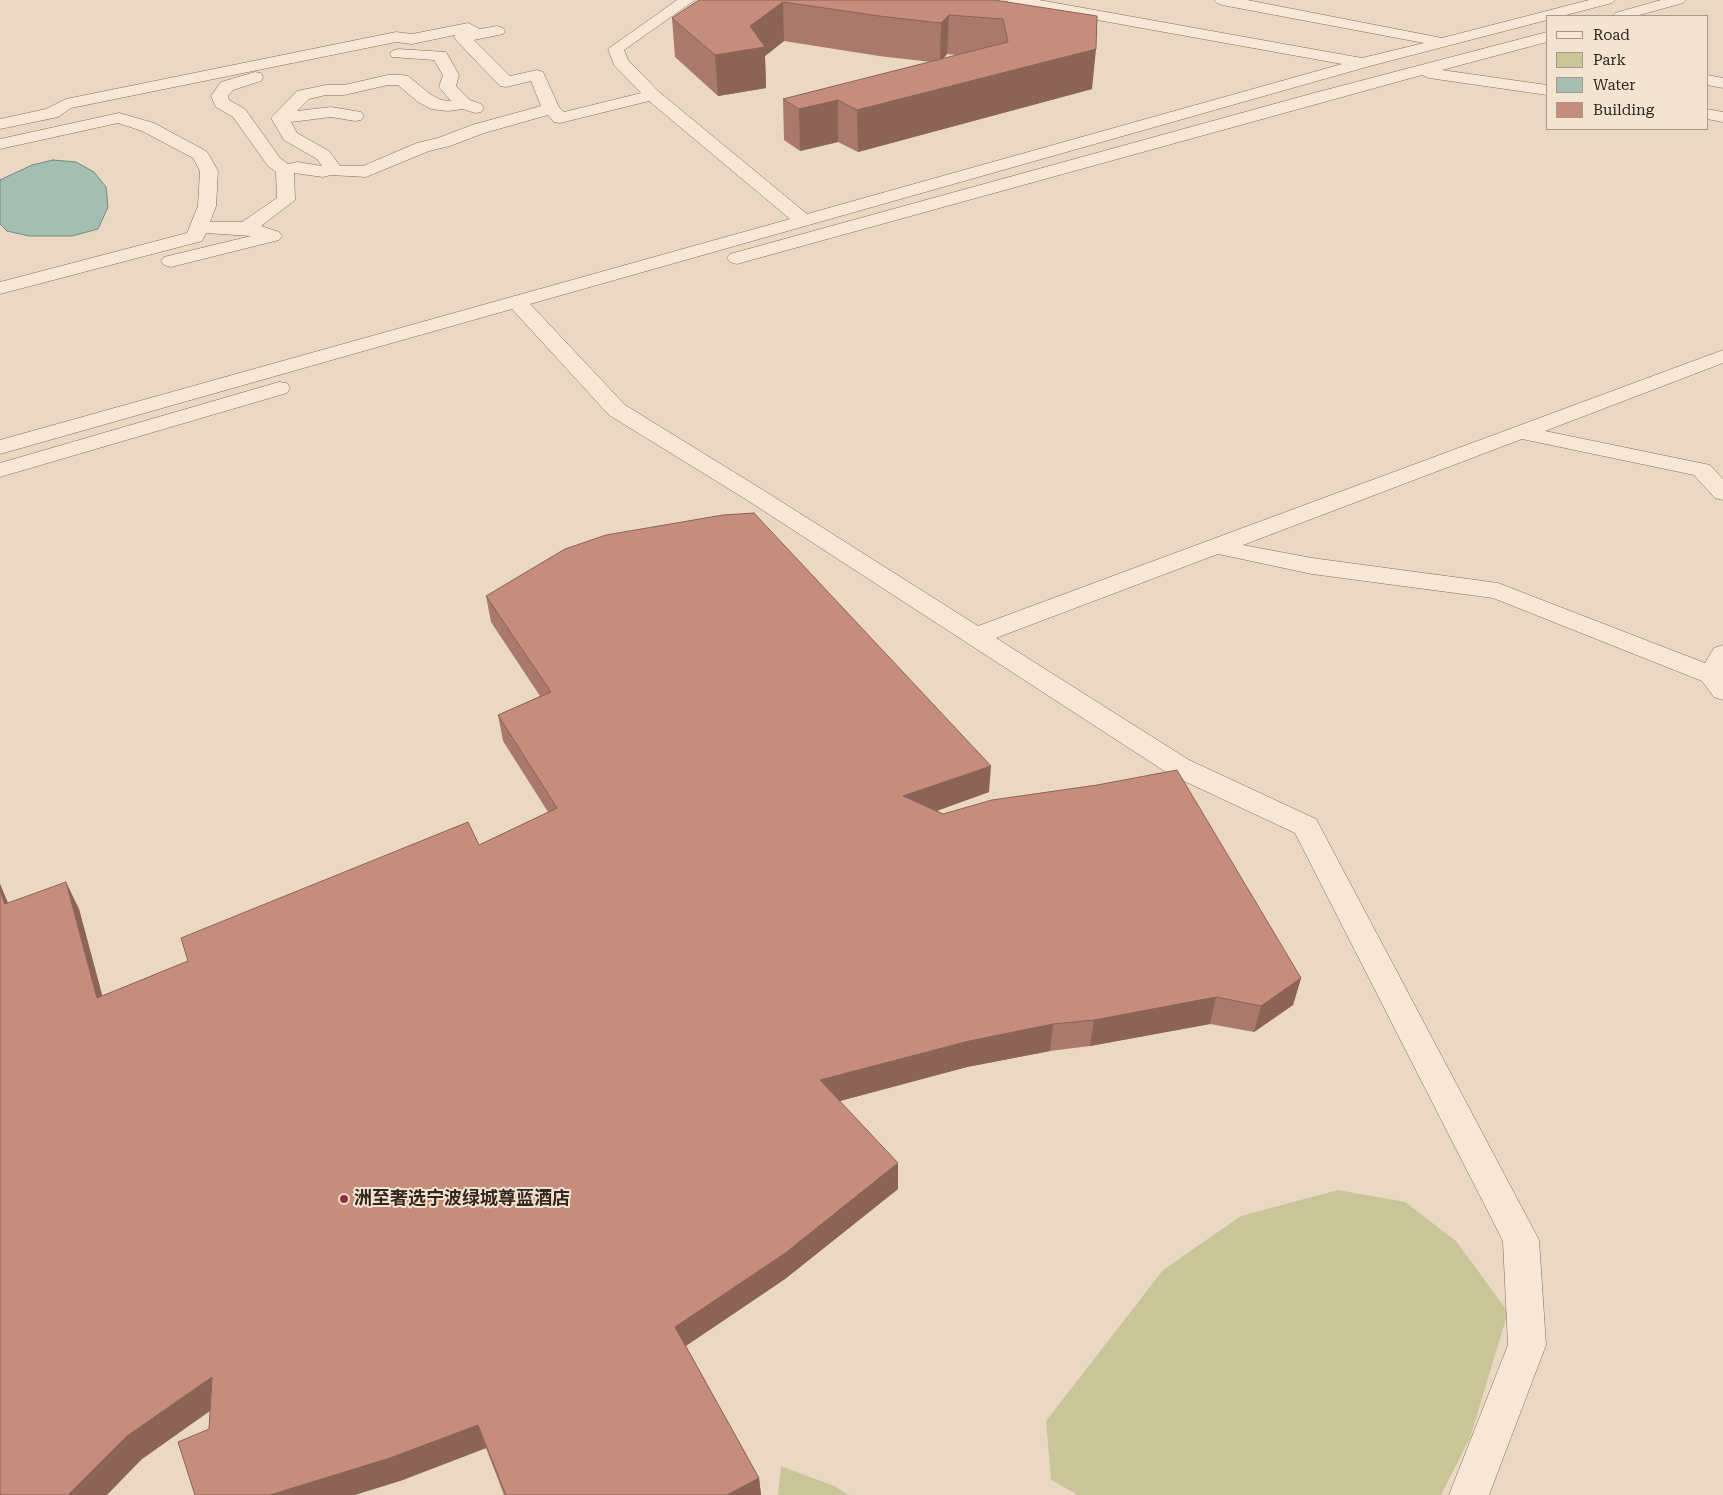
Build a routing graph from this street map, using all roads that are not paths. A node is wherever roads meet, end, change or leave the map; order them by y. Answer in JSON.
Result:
{"nodes":[{"id":1,"x":687,"y":0,"type":"edge"},
{"id":2,"x":1014,"y":0,"type":"edge"},
{"id":3,"x":1222,"y":0,"type":"edge"},
{"id":4,"x":1607,"y":0,"type":"edge"},
{"id":5,"x":1678,"y":0,"type":"edge"},
{"id":6,"x":1549,"y":15,"type":"edge"},
{"id":7,"x":1624,"y":15,"type":"edge"},
{"id":8,"x":1546,"y":16,"type":"edge"},
{"id":9,"x":496,"y":31,"type":"dead end"},
{"id":10,"x":478,"y":35,"type":"junction"},
{"id":11,"x":1546,"y":36,"type":"edge"},
{"id":12,"x":1444,"y":42,"type":"junction"},
{"id":13,"x":1500,"y":50,"type":"junction"},
{"id":14,"x":1537,"y":55,"type":"dead end"},
{"id":15,"x":379,"y":58,"type":"dead end"},
{"id":16,"x":1364,"y":63,"type":"junction"},
{"id":17,"x":1416,"y":71,"type":"junction"},
{"id":18,"x":306,"y":72,"type":"dead end"},
{"id":19,"x":1708,"y":80,"type":"edge"},
{"id":20,"x":1723,"y":83,"type":"edge"},
{"id":21,"x":1546,"y":90,"type":"edge"},
{"id":22,"x":652,"y":95,"type":"junction"},
{"id":23,"x":464,"y":104,"type":"junction"},
{"id":24,"x":123,"y":108,"type":"dead end"},
{"id":25,"x":555,"y":113,"type":"junction"},
{"id":26,"x":1708,"y":114,"type":"edge"},
{"id":27,"x":355,"y":116,"type":"dead end"},
{"id":28,"x":1723,"y":117,"type":"edge"},
{"id":29,"x":280,"y":118,"type":"junction"},
{"id":30,"x":0,"y":124,"type":"edge"},
{"id":31,"x":478,"y":129,"type":"junction"},
{"id":32,"x":0,"y":134,"type":"edge"},
{"id":33,"x":0,"y":144,"type":"edge"},
{"id":34,"x":333,"y":168,"type":"junction"},
{"id":35,"x":285,"y":170,"type":"junction"},
{"id":36,"x":803,"y":220,"type":"junction"},
{"id":37,"x":199,"y":227,"type":"junction"},
{"id":38,"x":246,"y":228,"type":"junction"},
{"id":39,"x":0,"y":288,"type":"edge"},
{"id":40,"x":0,"y":303,"type":"edge"},
{"id":41,"x":523,"y":308,"type":"junction"},
{"id":42,"x":1723,"y":356,"type":"edge"},
{"id":43,"x":1519,"y":432,"type":"junction"},
{"id":44,"x":0,"y":447,"type":"edge"},
{"id":45,"x":0,"y":470,"type":"edge"},
{"id":46,"x":1723,"y":493,"type":"edge"},
{"id":47,"x":1214,"y":546,"type":"junction"},
{"id":48,"x":974,"y":637,"type":"junction"},
{"id":49,"x":1719,"y":673,"type":"edge"},
{"id":50,"x":1469,"y":1495,"type":"edge"}],
"edges":[{"from":1,"to":22,"type":"street"},
{"from":2,"to":16,"type":"street"},
{"from":3,"to":12,"type":"street"},
{"from":4,"to":6,"type":"street"},
{"from":5,"to":7,"type":"street"},
{"from":8,"to":12,"type":"street"},
{"from":9,"to":10,"type":"street"},
{"from":10,"to":25,"type":"street"},
{"from":10,"to":30,"type":"street"},
{"from":11,"to":13,"type":"street"},
{"from":12,"to":13,"type":"street"},
{"from":12,"to":16,"type":"street"},
{"from":13,"to":14,"type":"street"},
{"from":13,"to":17,"type":"street"},
{"from":15,"to":23,"type":"street"},
{"from":16,"to":17,"type":"street"},
{"from":16,"to":36,"type":"street"},
{"from":17,"to":21,"type":"street"},
{"from":17,"to":41,"type":"street"},
{"from":18,"to":35,"type":"street"},
{"from":19,"to":20,"type":"street"},
{"from":22,"to":25,"type":"street"},
{"from":22,"to":36,"type":"street"},
{"from":23,"to":29,"type":"street"},
{"from":23,"to":31,"type":"street"},
{"from":24,"to":32,"type":"street"},
{"from":25,"to":31,"type":"street"},
{"from":26,"to":28,"type":"street"},
{"from":27,"to":29,"type":"street"},
{"from":29,"to":34,"type":"street"},
{"from":31,"to":34,"type":"street"},
{"from":33,"to":37,"type":"street"},
{"from":34,"to":35,"type":"street"},
{"from":35,"to":38,"type":"street"},
{"from":36,"to":41,"type":"street"},
{"from":37,"to":38,"type":"street"},
{"from":37,"to":39,"type":"street"},
{"from":38,"to":40,"type":"street"},
{"from":41,"to":44,"type":"street"},
{"from":41,"to":45,"type":"street"},
{"from":41,"to":48,"type":"street"},
{"from":42,"to":43,"type":"street"},
{"from":43,"to":46,"type":"street"},
{"from":43,"to":47,"type":"street"},
{"from":47,"to":48,"type":"street"},
{"from":47,"to":49,"type":"street"},
{"from":48,"to":50,"type":"street"}]}
